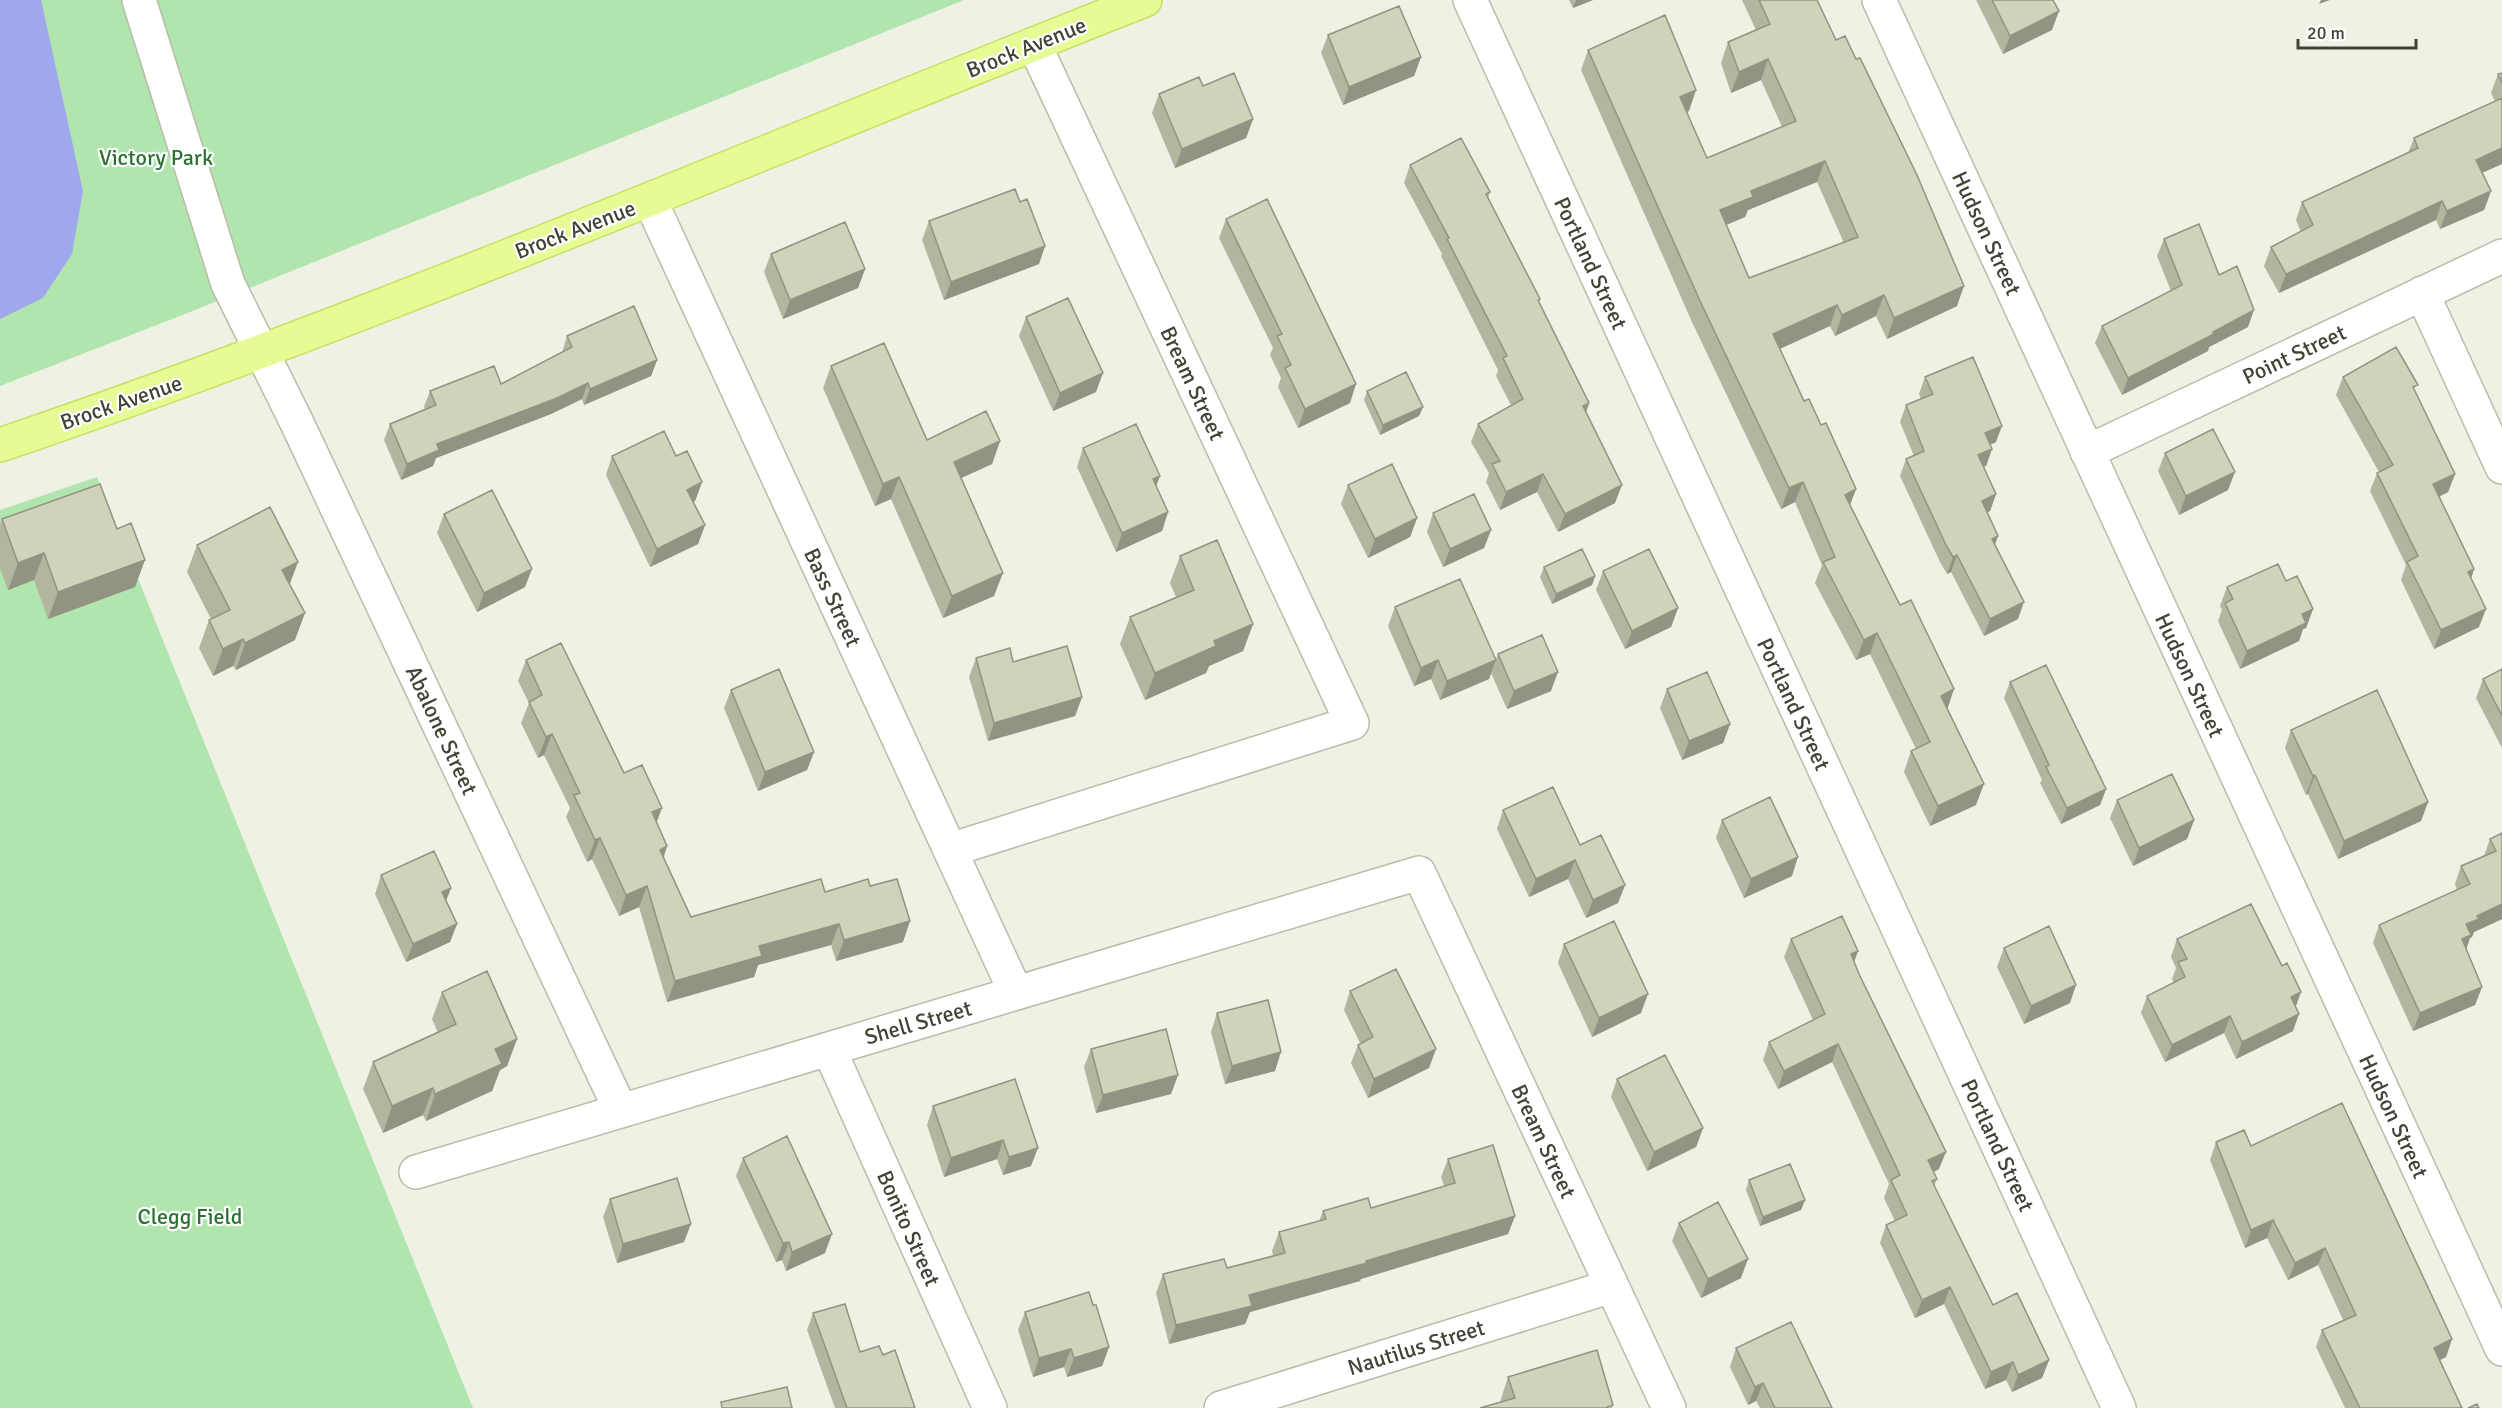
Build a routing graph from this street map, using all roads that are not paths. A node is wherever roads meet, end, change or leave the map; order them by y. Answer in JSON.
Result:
{"nodes":[{"id":1,"x":139,"y":0,"type":"edge"},
{"id":2,"x":1145,"y":0,"type":"edge"},
{"id":3,"x":1470,"y":0,"type":"edge"},
{"id":4,"x":1879,"y":0,"type":"edge"},
{"id":5,"x":1034,"y":44,"type":"junction"},
{"id":6,"x":650,"y":200,"type":"junction"},
{"id":7,"x":2502,"y":256,"type":"edge"},
{"id":8,"x":2422,"y":293,"type":"junction"},
{"id":9,"x":260,"y":352,"type":"junction"},
{"id":10,"x":0,"y":445,"type":"edge"},
{"id":11,"x":2087,"y":452,"type":"junction"},
{"id":12,"x":2502,"y":467,"type":"edge"},
{"id":13,"x":950,"y":850,"type":"junction"},
{"id":14,"x":1419,"y":873,"type":"joint"},
{"id":15,"x":1016,"y":993,"type":"junction"},
{"id":16,"x":829,"y":1049,"type":"junction"},
{"id":17,"x":621,"y":1111,"type":"junction"},
{"id":18,"x":416,"y":1172,"type":"dead end"},
{"id":19,"x":1612,"y":1286,"type":"junction"},
{"id":20,"x":2502,"y":1349,"type":"edge"},
{"id":21,"x":990,"y":1408,"type":"edge"},
{"id":22,"x":1221,"y":1408,"type":"edge"},
{"id":23,"x":1669,"y":1408,"type":"edge"},
{"id":24,"x":2119,"y":1408,"type":"edge"}],
"edges":[{"from":1,"to":9,"type":"street","name":"Abalone Street"},
{"from":2,"to":5,"type":"main road","name":"Brock Avenue"},
{"from":3,"to":24,"type":"street","name":"Portland Street"},
{"from":4,"to":11,"type":"street","name":"Hudson Street"},
{"from":5,"to":6,"type":"main road","name":"Brock Avenue"},
{"from":5,"to":13,"type":"street","name":"Bream Street"},
{"from":6,"to":9,"type":"main road","name":"Brock Avenue"},
{"from":6,"to":13,"type":"street","name":"Bass Street"},
{"from":7,"to":8,"type":"street","name":"Point Street"},
{"from":8,"to":11,"type":"street","name":"Point Street"},
{"from":8,"to":12,"type":"street"},
{"from":9,"to":10,"type":"main road","name":"Brock Avenue"},
{"from":9,"to":17,"type":"street","name":"Abalone Street"},
{"from":11,"to":20,"type":"street","name":"Hudson Street"},
{"from":13,"to":15,"type":"street","name":"Bass Street"},
{"from":14,"to":15,"type":"street","name":"Shell Street"},
{"from":14,"to":19,"type":"street","name":"Bream Street"},
{"from":15,"to":16,"type":"street","name":"Shell Street"},
{"from":16,"to":17,"type":"street","name":"Shell Street"},
{"from":16,"to":21,"type":"street","name":"Bonito Street"},
{"from":17,"to":18,"type":"street","name":"Shell Street"},
{"from":19,"to":22,"type":"street","name":"Nautilus Street"},
{"from":19,"to":23,"type":"street","name":"Bream Street"}]}
